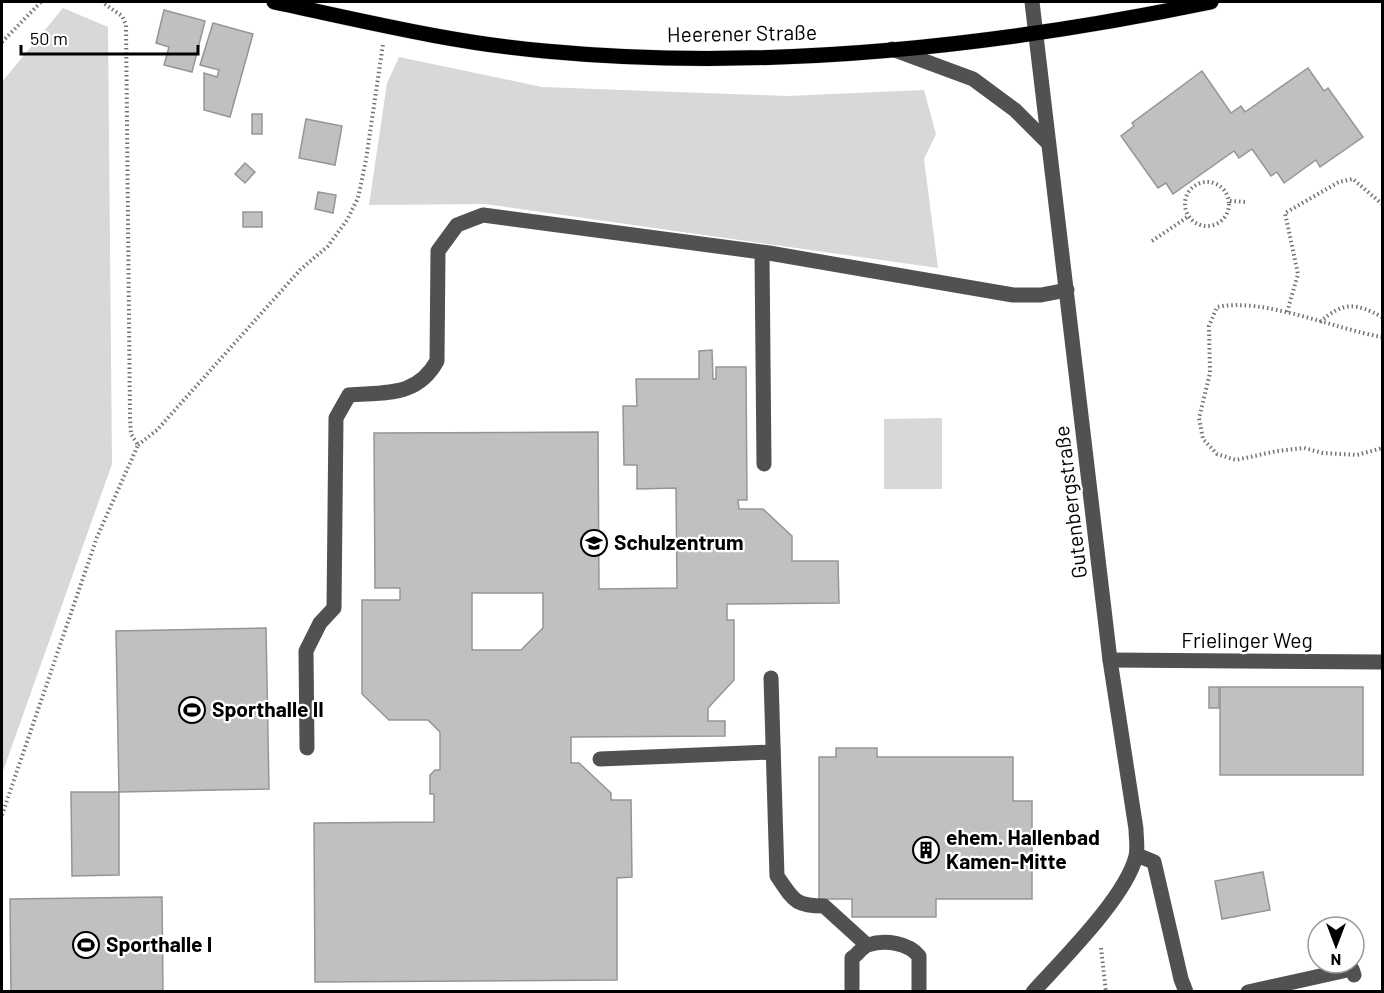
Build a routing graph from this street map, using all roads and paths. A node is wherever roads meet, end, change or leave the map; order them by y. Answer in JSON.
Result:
{"nodes":[{"id":1,"x":41,"y":2,"type":"edge"},
{"id":2,"x":102,"y":2,"type":"edge"},
{"id":3,"x":274,"y":2,"type":"edge"},
{"id":4,"x":1032,"y":2,"type":"edge"},
{"id":5,"x":1202,"y":2,"type":"edge"},
{"id":6,"x":386,"y":26,"type":"junction"},
{"id":7,"x":1037,"y":33,"type":"junction"},
{"id":8,"x":2,"y":42,"type":"edge"},
{"id":9,"x":890,"y":49,"type":"junction"},
{"id":10,"x":1048,"y":143,"type":"junction"},
{"id":11,"x":1230,"y":201,"type":"junction"},
{"id":12,"x":1247,"y":202,"type":"dead end"},
{"id":13,"x":1383,"y":204,"type":"edge"},
{"id":14,"x":1189,"y":216,"type":"junction"},
{"id":15,"x":1152,"y":241,"type":"dead end"},
{"id":16,"x":762,"y":252,"type":"junction"},
{"id":17,"x":1067,"y":290,"type":"junction"},
{"id":18,"x":1287,"y":312,"type":"junction"},
{"id":19,"x":1383,"y":317,"type":"edge"},
{"id":20,"x":1320,"y":322,"type":"junction"},
{"id":21,"x":1383,"y":338,"type":"edge"},
{"id":22,"x":138,"y":444,"type":"junction"},
{"id":23,"x":1383,"y":448,"type":"edge"},
{"id":24,"x":764,"y":464,"type":"dead end"},
{"id":25,"x":1110,"y":660,"type":"junction"},
{"id":26,"x":1383,"y":662,"type":"edge"},
{"id":27,"x":771,"y":678,"type":"dead end"},
{"id":28,"x":307,"y":747,"type":"dead end"},
{"id":29,"x":773,"y":752,"type":"junction"},
{"id":30,"x":600,"y":759,"type":"dead end"},
{"id":31,"x":2,"y":815,"type":"edge"},
{"id":32,"x":1137,"y":855,"type":"junction"},
{"id":33,"x":1088,"y":932,"type":"junction"},
{"id":34,"x":867,"y":945,"type":"junction"},
{"id":35,"x":1325,"y":975,"type":"edge"},
{"id":36,"x":852,"y":992,"type":"edge"},
{"id":37,"x":919,"y":992,"type":"edge"},
{"id":38,"x":1033,"y":992,"type":"edge"},
{"id":39,"x":1106,"y":992,"type":"edge"},
{"id":40,"x":1186,"y":992,"type":"edge"},
{"id":41,"x":1248,"y":992,"type":"edge"}],
"edges":[{"from":1,"to":8,"type":"path"},
{"from":2,"to":22,"type":"path"},
{"from":3,"to":6,"type":"main road","name":"Heerener Straße"},
{"from":4,"to":7,"type":"street","name":"Gutenbergstraße"},
{"from":5,"to":7,"type":"main road","name":"Heerener Straße"},
{"from":6,"to":9,"type":"main road","name":"Heerener Straße"},
{"from":6,"to":22,"type":"path"},
{"from":7,"to":9,"type":"main road","name":"Heerener Straße"},
{"from":7,"to":10,"type":"street","name":"Gutenbergstraße"},
{"from":9,"to":10,"type":"street"},
{"from":10,"to":17,"type":"street","name":"Gutenbergstraße"},
{"from":11,"to":12,"type":"path"},
{"from":11,"to":14,"type":"path"},
{"from":11,"to":14,"type":"path"},
{"from":13,"to":18,"type":"path"},
{"from":14,"to":15,"type":"path"},
{"from":16,"to":17,"type":"street"},
{"from":16,"to":24,"type":"street"},
{"from":16,"to":28,"type":"street"},
{"from":17,"to":25,"type":"street","name":"Gutenbergstraße"},
{"from":18,"to":20,"type":"path"},
{"from":18,"to":23,"type":"path"},
{"from":19,"to":20,"type":"path"},
{"from":20,"to":21,"type":"path"},
{"from":22,"to":31,"type":"path"},
{"from":25,"to":26,"type":"street","name":"Frielinger Weg"},
{"from":25,"to":32,"type":"street","name":"Gutenbergstraße"},
{"from":27,"to":29,"type":"street"},
{"from":29,"to":30,"type":"street"},
{"from":29,"to":34,"type":"street"},
{"from":32,"to":33,"type":"street","name":"Gutenbergstraße"},
{"from":32,"to":40,"type":"street"},
{"from":33,"to":38,"type":"street","name":"Gutenbergstraße"},
{"from":33,"to":39,"type":"path"},
{"from":34,"to":36,"type":"street"},
{"from":34,"to":37,"type":"street"},
{"from":35,"to":41,"type":"street"}]}
